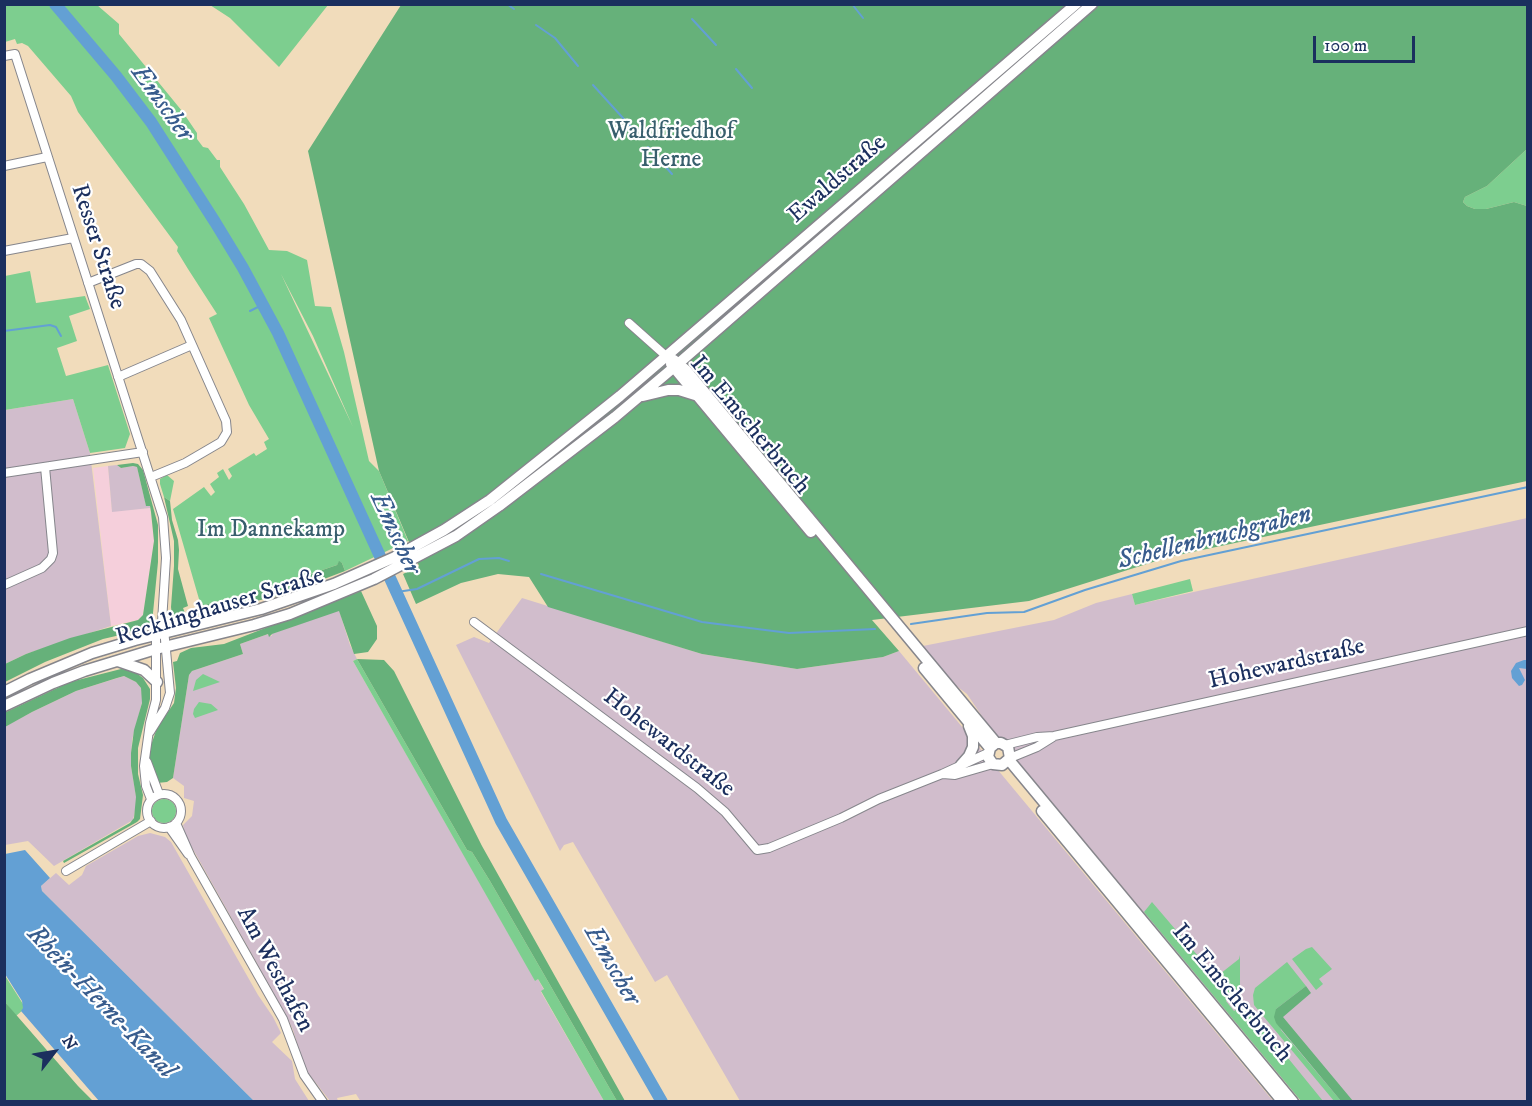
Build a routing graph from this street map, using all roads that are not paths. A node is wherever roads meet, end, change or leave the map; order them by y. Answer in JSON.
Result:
{"nodes":[{"id":1,"x":1076,"y":4,"type":"edge"},
{"id":2,"x":1092,"y":4,"type":"edge"},
{"id":3,"x":4,"y":56,"type":"edge"},
{"id":4,"x":47,"y":158,"type":"junction"},
{"id":5,"x":4,"y":166,"type":"edge"},
{"id":6,"x":73,"y":238,"type":"junction"},
{"id":7,"x":4,"y":251,"type":"edge"},
{"id":8,"x":88,"y":283,"type":"junction"},
{"id":9,"x":629,"y":323,"type":"dead end"},
{"id":10,"x":192,"y":345,"type":"junction"},
{"id":11,"x":666,"y":356,"type":"junction"},
{"id":12,"x":676,"y":366,"type":"junction"},
{"id":13,"x":118,"y":377,"type":"junction"},
{"id":14,"x":695,"y":396,"type":"junction"},
{"id":15,"x":638,"y":397,"type":"junction"},
{"id":16,"x":143,"y":452,"type":"junction"},
{"id":17,"x":45,"y":467,"type":"junction"},
{"id":18,"x":4,"y":473,"type":"edge"},
{"id":19,"x":151,"y":477,"type":"junction"},
{"id":20,"x":397,"y":562,"type":"junction"},
{"id":21,"x":372,"y":574,"type":"junction"},
{"id":22,"x":4,"y":585,"type":"edge"},
{"id":23,"x":474,"y":622,"type":"dead end"},
{"id":24,"x":161,"y":630,"type":"junction"},
{"id":25,"x":1527,"y":631,"type":"edge"},
{"id":26,"x":161,"y":648,"type":"junction"},
{"id":27,"x":117,"y":660,"type":"junction"},
{"id":28,"x":156,"y":682,"type":"junction"},
{"id":29,"x":4,"y":692,"type":"edge"},
{"id":30,"x":4,"y":706,"type":"edge"},
{"id":31,"x":965,"y":717,"type":"junction"},
{"id":32,"x":150,"y":732,"type":"junction"},
{"id":33,"x":1054,"y":736,"type":"junction"},
{"id":34,"x":995,"y":747,"type":"junction"},
{"id":35,"x":1004,"y":762,"type":"junction"},
{"id":36,"x":961,"y":765,"type":"junction"},
{"id":37,"x":942,"y":774,"type":"junction"},
{"id":38,"x":155,"y":797,"type":"junction"},
{"id":39,"x":151,"y":821,"type":"junction"},
{"id":40,"x":172,"y":825,"type":"junction"},
{"id":41,"x":66,"y":871,"type":"dead end"},
{"id":42,"x":1133,"y":916,"type":"junction"},
{"id":43,"x":323,"y":1101,"type":"edge"},
{"id":44,"x":1283,"y":1101,"type":"edge"},
{"id":45,"x":1293,"y":1101,"type":"edge"}],
"edges":[{"from":1,"to":11,"type":"main road","name":"Ewaldstraße"},
{"from":2,"to":12,"type":"main road","name":"Ewaldstraße"},
{"from":3,"to":4,"type":"street","name":"Resser Straße"},
{"from":4,"to":5,"type":"street"},
{"from":4,"to":6,"type":"street","name":"Resser Straße"},
{"from":6,"to":7,"type":"street"},
{"from":6,"to":8,"type":"street","name":"Resser Straße"},
{"from":8,"to":10,"type":"street"},
{"from":8,"to":13,"type":"street","name":"Resser Straße"},
{"from":9,"to":11,"type":"street"},
{"from":10,"to":13,"type":"street"},
{"from":10,"to":19,"type":"street"},
{"from":11,"to":12,"type":"main road","name":"Im Emscherbruch"},
{"from":11,"to":20,"type":"main road","name":"Recklinghauser Straße"},
{"from":12,"to":14,"type":"main road","name":"Im Emscherbruch"},
{"from":12,"to":15,"type":"main road","name":"Recklinghauser Straße"},
{"from":12,"to":34,"type":"main road","name":"Im Emscherbruch"},
{"from":13,"to":16,"type":"street","name":"Resser Straße"},
{"from":14,"to":15,"type":"main road"},
{"from":14,"to":31,"type":"main road","name":"Im Emscherbruch"},
{"from":15,"to":20,"type":"main road","name":"Recklinghauser Straße"},
{"from":16,"to":17,"type":"street"},
{"from":16,"to":19,"type":"street","name":"Resser Straße"},
{"from":17,"to":18,"type":"street"},
{"from":17,"to":22,"type":"street"},
{"from":19,"to":24,"type":"street","name":"Resser Straße"},
{"from":20,"to":21,"type":"main road","name":"Recklinghauser Straße"},
{"from":21,"to":24,"type":"main road","name":"Recklinghauser Straße"},
{"from":21,"to":26,"type":"main road","name":"Recklinghauser Straße"},
{"from":23,"to":37,"type":"street","name":"Hohewardstraße"},
{"from":24,"to":26,"type":"street"},
{"from":24,"to":29,"type":"main road","name":"Recklinghauser Straße"},
{"from":25,"to":33,"type":"street","name":"Hohewardstraße"},
{"from":26,"to":27,"type":"main road","name":"Recklinghauser Straße"},
{"from":26,"to":28,"type":"street"},
{"from":26,"to":32,"type":"street"},
{"from":27,"to":28,"type":"main road"},
{"from":27,"to":30,"type":"main road","name":"Recklinghauser Straße"},
{"from":28,"to":32,"type":"street"},
{"from":31,"to":34,"type":"main road","name":"Im Emscherbruch"},
{"from":31,"to":36,"type":"main road"},
{"from":32,"to":38,"type":"street"},
{"from":33,"to":34,"type":"street","name":"Hohewardstraße"},
{"from":33,"to":35,"type":"street","name":"Hohewardstraße"},
{"from":34,"to":35,"type":"main road","name":"Im Emscherbruch"},
{"from":34,"to":35,"type":"main road","name":"Im Emscherbruch"},
{"from":34,"to":36,"type":"street","name":"Hohewardstraße"},
{"from":35,"to":37,"type":"street","name":"Hohewardstraße"},
{"from":35,"to":42,"type":"main road","name":"Im Emscherbruch"},
{"from":36,"to":37,"type":"street","name":"Hohewardstraße"},
{"from":38,"to":39,"type":"street"},
{"from":38,"to":40,"type":"street","name":"Am Westhafen"},
{"from":39,"to":40,"type":"street"},
{"from":39,"to":41,"type":"street"},
{"from":40,"to":43,"type":"street","name":"Am Westhafen"},
{"from":42,"to":44,"type":"main road","name":"Im Emscherbruch"},
{"from":42,"to":45,"type":"main road","name":"Im Emscherbruch"}]}
